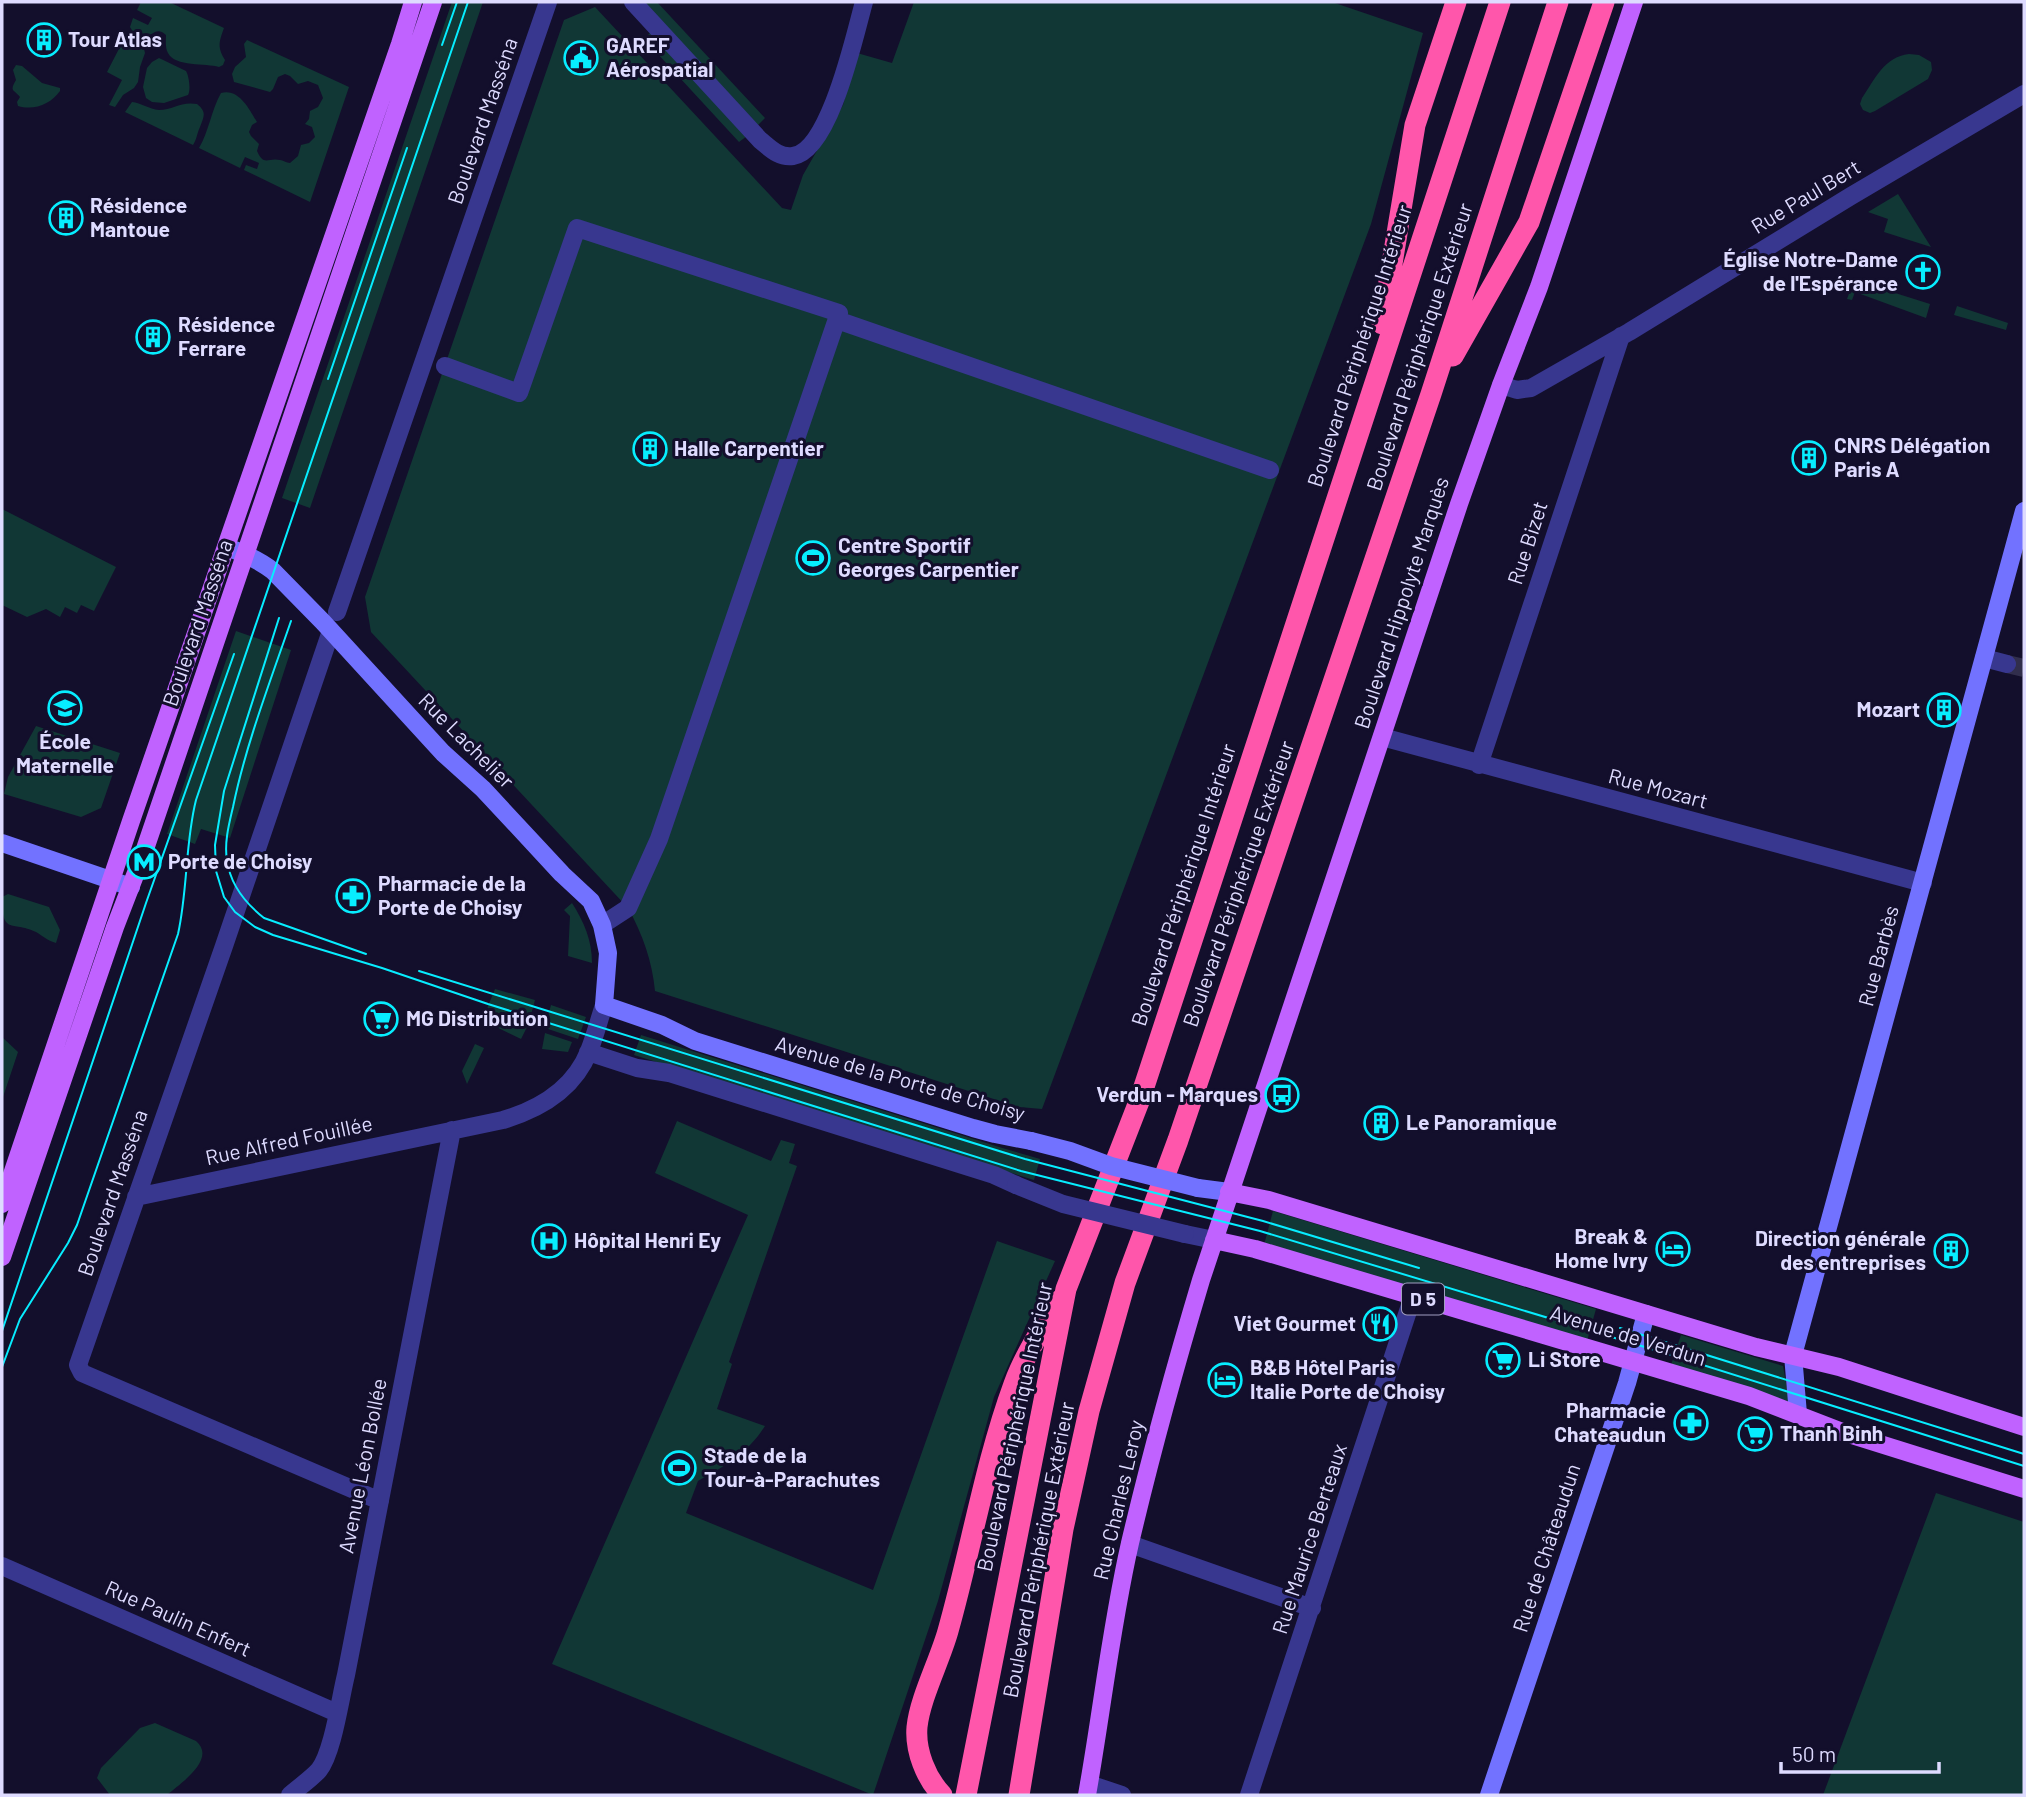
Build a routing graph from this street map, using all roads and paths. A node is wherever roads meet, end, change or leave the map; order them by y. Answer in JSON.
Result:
{"nodes":[{"id":1,"x":413,"y":2,"type":"edge"},
{"id":2,"x":433,"y":2,"type":"edge"},
{"id":3,"x":548,"y":2,"type":"edge"},
{"id":4,"x":633,"y":2,"type":"edge"},
{"id":5,"x":864,"y":2,"type":"edge"},
{"id":6,"x":1456,"y":2,"type":"edge"},
{"id":7,"x":1500,"y":2,"type":"edge"},
{"id":8,"x":1558,"y":2,"type":"edge"},
{"id":9,"x":1604,"y":2,"type":"edge"},
{"id":10,"x":1634,"y":2,"type":"edge"},
{"id":11,"x":2024,"y":94,"type":"edge"},
{"id":12,"x":836,"y":320,"type":"junction"},
{"id":13,"x":1621,"y":337,"type":"junction"},
{"id":14,"x":445,"y":366,"type":"dead end"},
{"id":15,"x":1501,"y":385,"type":"junction"},
{"id":16,"x":1371,"y":391,"type":"junction"},
{"id":17,"x":1431,"y":394,"type":"junction"},
{"id":18,"x":1270,"y":470,"type":"dead end"},
{"id":19,"x":2024,"y":511,"type":"edge"},
{"id":20,"x":227,"y":547,"type":"junction"},
{"id":21,"x":245,"y":554,"type":"junction"},
{"id":22,"x":337,"y":612,"type":"dead end"},
{"id":23,"x":331,"y":631,"type":"junction"},
{"id":24,"x":1984,"y":658,"type":"junction"},
{"id":25,"x":2007,"y":664,"type":"tunnel mouth"},
{"id":26,"x":1381,"y":737,"type":"junction"},
{"id":27,"x":1479,"y":765,"type":"junction"},
{"id":28,"x":2,"y":843,"type":"edge"},
{"id":29,"x":111,"y":880,"type":"junction"},
{"id":30,"x":1923,"y":883,"type":"junction"},
{"id":31,"x":131,"y":887,"type":"junction"},
{"id":32,"x":602,"y":925,"type":"junction"},
{"id":33,"x":604,"y":1005,"type":"junction"},
{"id":34,"x":588,"y":1052,"type":"junction"},
{"id":35,"x":452,"y":1130,"type":"junction"},
{"id":36,"x":1229,"y":1192,"type":"junction"},
{"id":37,"x":136,"y":1197,"type":"junction"},
{"id":38,"x":2,"y":1204,"type":"edge"},
{"id":39,"x":1220,"y":1221,"type":"joint"},
{"id":40,"x":1214,"y":1240,"type":"junction"},
{"id":41,"x":2,"y":1257,"type":"edge"},
{"id":42,"x":1066,"y":1289,"type":"junction"},
{"id":43,"x":1413,"y":1296,"type":"junction"},
{"id":44,"x":1646,"y":1314,"type":"junction"},
{"id":45,"x":1793,"y":1355,"type":"junction"},
{"id":46,"x":1632,"y":1362,"type":"junction"},
{"id":47,"x":1798,"y":1414,"type":"junction"},
{"id":48,"x":2024,"y":1427,"type":"edge"},
{"id":49,"x":2024,"y":1489,"type":"edge"},
{"id":50,"x":380,"y":1501,"type":"junction"},
{"id":51,"x":1130,"y":1544,"type":"junction"},
{"id":52,"x":2,"y":1566,"type":"edge"},
{"id":53,"x":1311,"y":1608,"type":"junction"},
{"id":54,"x":337,"y":1713,"type":"junction"},
{"id":55,"x":1088,"y":1790,"type":"edge"},
{"id":56,"x":290,"y":1795,"type":"edge"},
{"id":57,"x":942,"y":1795,"type":"edge"},
{"id":58,"x":966,"y":1795,"type":"edge"},
{"id":59,"x":1019,"y":1795,"type":"edge"},
{"id":60,"x":1122,"y":1795,"type":"edge"},
{"id":61,"x":1249,"y":1795,"type":"edge"},
{"id":62,"x":1489,"y":1795,"type":"edge"}],
"edges":[{"from":1,"to":20,"type":"main road","name":"Boulevard Masséna"},
{"from":2,"to":21,"type":"main road","name":"Boulevard Masséna"},
{"from":3,"to":22,"type":"street","name":"Boulevard Masséna"},
{"from":4,"to":5,"type":"street"},
{"from":6,"to":16,"type":"highway"},
{"from":7,"to":16,"type":"highway","name":"Boulevard Périphérique Intérieur"},
{"from":8,"to":17,"type":"highway","name":"Boulevard Périphérique Extérieur"},
{"from":9,"to":17,"type":"highway"},
{"from":10,"to":15,"type":"main road","name":"Boulevard Hippolyte Marquès"},
{"from":11,"to":13,"type":"street","name":"Rue Paul Bert"},
{"from":12,"to":14,"type":"street"},
{"from":12,"to":18,"type":"street"},
{"from":12,"to":32,"type":"street"},
{"from":13,"to":15,"type":"street","name":"Rue Paul Bert"},
{"from":13,"to":27,"type":"street","name":"Rue Bizet"},
{"from":15,"to":26,"type":"main road","name":"Boulevard Hippolyte Marquès"},
{"from":16,"to":42,"type":"highway","name":"Boulevard Périphérique Intérieur"},
{"from":17,"to":59,"type":"highway","name":"Boulevard Périphérique Extérieur"},
{"from":19,"to":24,"type":"main road","name":"Rue Barbès"},
{"from":20,"to":21,"type":"main road","name":"Rue Lachelier"},
{"from":20,"to":29,"type":"main road","name":"Boulevard Masséna"},
{"from":21,"to":23,"type":"main road","name":"Rue Lachelier"},
{"from":21,"to":31,"type":"main road","name":"Boulevard Masséna"},
{"from":23,"to":32,"type":"main road","name":"Rue Lachelier"},
{"from":23,"to":37,"type":"street","name":"Boulevard Masséna"},
{"from":24,"to":25,"type":"street"},
{"from":24,"to":30,"type":"main road","name":"Rue Barbès"},
{"from":26,"to":27,"type":"street","name":"Rue Mozart"},
{"from":26,"to":36,"type":"main road","name":"Boulevard Hippolyte Marquès"},
{"from":27,"to":30,"type":"street","name":"Rue Mozart"},
{"from":28,"to":29,"type":"main road"},
{"from":29,"to":31,"type":"main road"},
{"from":29,"to":38,"type":"main road","name":"Boulevard Masséna"},
{"from":30,"to":45,"type":"main road","name":"Rue Barbès"},
{"from":31,"to":41,"type":"main road","name":"Boulevard Masséna"},
{"from":32,"to":33,"type":"main road","name":"Rue Lachelier"},
{"from":33,"to":34,"type":"street","name":"Rue Alfred Fouillée"},
{"from":33,"to":36,"type":"main road","name":"Avenue de la Porte de Choisy","bridge":true},
{"from":34,"to":35,"type":"street","name":"Rue Alfred Fouillée"},
{"from":34,"to":40,"type":"street","bridge":true},
{"from":35,"to":37,"type":"street","name":"Rue Alfred Fouillée"},
{"from":35,"to":50,"type":"street","name":"Avenue Léon Bollée"},
{"from":36,"to":39,"type":"main road","name":"Boulevard Hippolyte Marquès"},
{"from":36,"to":44,"type":"main road","name":"Avenue de Verdun","number":"D 5"},
{"from":37,"to":50,"type":"street","name":"Boulevard Masséna"},
{"from":39,"to":40,"type":"main road","name":"Rue Charles Leroy"},
{"from":40,"to":43,"type":"main road","name":"Avenue de Verdun","number":"D 5"},
{"from":40,"to":51,"type":"main road","name":"Rue Charles Leroy"},
{"from":42,"to":57,"type":"highway"},
{"from":42,"to":58,"type":"highway","name":"Boulevard Périphérique Intérieur"},
{"from":43,"to":46,"type":"main road","name":"Avenue de Verdun","number":"D 5"},
{"from":43,"to":53,"type":"street","name":"Rue Maurice Berteaux"},
{"from":44,"to":45,"type":"main road","name":"Avenue de Verdun","number":"D 5"},
{"from":44,"to":46,"type":"main road","name":"Rue de Châteaudun"},
{"from":45,"to":47,"type":"main road","name":"Rue Barbès"},
{"from":45,"to":48,"type":"main road","name":"Avenue de Verdun","number":"D 5"},
{"from":46,"to":47,"type":"main road","name":"Avenue de Verdun","number":"D 5"},
{"from":46,"to":62,"type":"main road","name":"Rue de Châteaudun"},
{"from":47,"to":49,"type":"main road","name":"Avenue de Verdun","number":"D 5"},
{"from":50,"to":54,"type":"street","name":"Avenue Léon Bollée"},
{"from":51,"to":53,"type":"street"},
{"from":51,"to":55,"type":"main road","name":"Rue Charles Leroy"},
{"from":52,"to":54,"type":"street","name":"Rue Paulin Enfert"},
{"from":53,"to":61,"type":"street","name":"Rue Maurice Berteaux"},
{"from":54,"to":56,"type":"street","name":"Avenue Léon Bollée"},
{"from":55,"to":60,"type":"street"}]}
